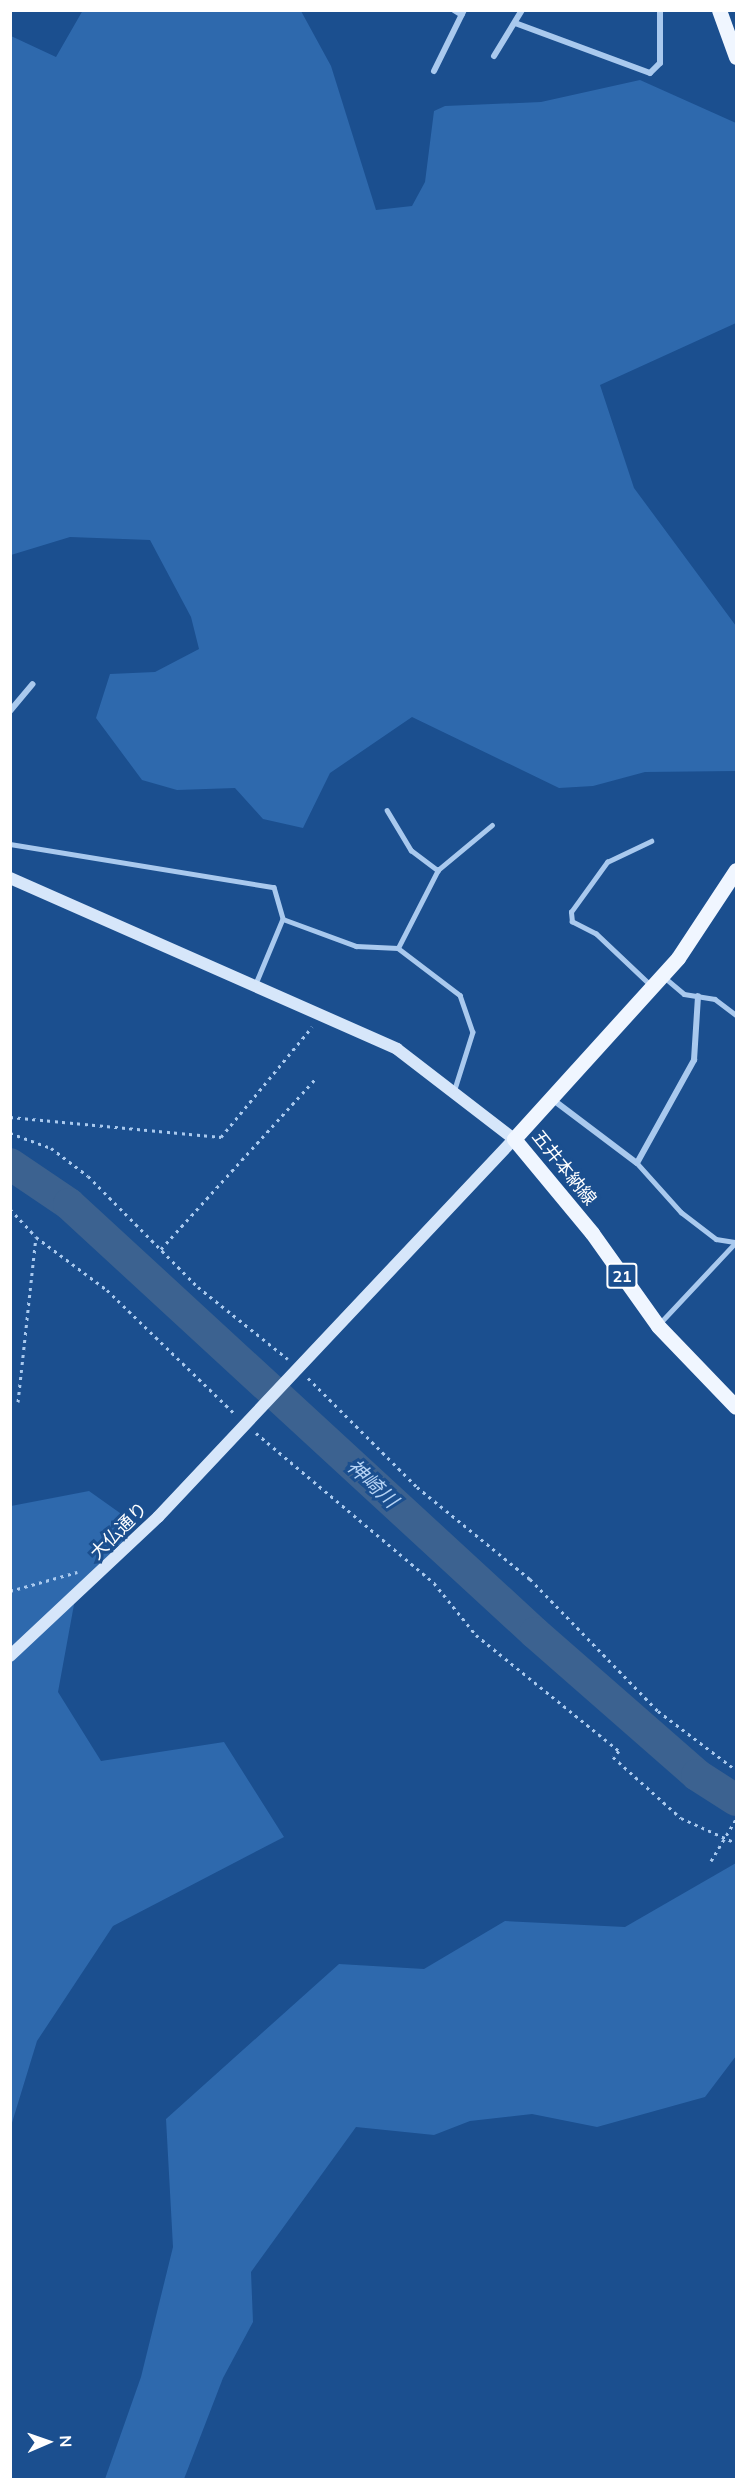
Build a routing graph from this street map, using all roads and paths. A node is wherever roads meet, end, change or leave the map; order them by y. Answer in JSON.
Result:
{"nodes":[{"id":1,"x":454,"y":10,"type":"edge"},
{"id":2,"x":522,"y":10,"type":"edge"},
{"id":3,"x":660,"y":10,"type":"edge"},
{"id":4,"x":719,"y":10,"type":"edge"},
{"id":5,"x":463,"y":13,"type":"edge"},
{"id":6,"x":514,"y":23,"type":"junction"},
{"id":7,"x":494,"y":56,"type":"dead end"},
{"id":8,"x":736,"y":57,"type":"edge"},
{"id":9,"x":434,"y":71,"type":"dead end"},
{"id":10,"x":33,"y":684,"type":"dead end"},
{"id":11,"x":10,"y":711,"type":"edge"},
{"id":12,"x":387,"y":810,"type":"dead end"},
{"id":13,"x":492,"y":825,"type":"dead end"},
{"id":14,"x":651,"y":841,"type":"dead end"},
{"id":15,"x":10,"y":844,"type":"edge"},
{"id":16,"x":438,"y":870,"type":"junction"},
{"id":17,"x":735,"y":877,"type":"edge"},
{"id":18,"x":10,"y":878,"type":"edge"},
{"id":19,"x":283,"y":919,"type":"junction"},
{"id":20,"x":398,"y":948,"type":"junction"},
{"id":21,"x":657,"y":981,"type":"junction"},
{"id":22,"x":255,"y":987,"type":"junction"},
{"id":23,"x":698,"y":996,"type":"junction"},
{"id":24,"x":323,"y":1014,"type":"junction"},
{"id":25,"x":736,"y":1015,"type":"edge"},
{"id":26,"x":317,"y":1077,"type":"dead end"},
{"id":27,"x":455,"y":1089,"type":"junction"},
{"id":28,"x":551,"y":1098,"type":"junction"},
{"id":29,"x":10,"y":1117,"type":"edge"},
{"id":30,"x":10,"y":1133,"type":"edge"},
{"id":31,"x":514,"y":1139,"type":"junction"},
{"id":32,"x":637,"y":1162,"type":"junction"},
{"id":33,"x":10,"y":1209,"type":"edge"},
{"id":34,"x":36,"y":1237,"type":"junction"},
{"id":35,"x":160,"y":1249,"type":"junction"},
{"id":36,"x":657,"y":1326,"type":"junction"},
{"id":37,"x":299,"y":1369,"type":"junction"},
{"id":38,"x":18,"y":1402,"type":"dead end"},
{"id":39,"x":736,"y":1407,"type":"edge"},
{"id":40,"x":246,"y":1425,"type":"junction"},
{"id":41,"x":105,"y":1571,"type":"junction"},
{"id":42,"x":10,"y":1591,"type":"edge"},
{"id":43,"x":10,"y":1656,"type":"edge"},
{"id":44,"x":736,"y":1770,"type":"edge"},
{"id":45,"x":736,"y":1820,"type":"edge"},
{"id":46,"x":722,"y":1840,"type":"junction"},
{"id":47,"x":736,"y":1843,"type":"edge"},
{"id":48,"x":711,"y":1861,"type":"dead end"}],
"edges":[{"from":1,"to":5,"type":"street"},
{"from":2,"to":6,"type":"street"},
{"from":3,"to":6,"type":"street"},
{"from":4,"to":8,"type":"main road"},
{"from":5,"to":9,"type":"street"},
{"from":6,"to":7,"type":"street"},
{"from":10,"to":11,"type":"street"},
{"from":12,"to":16,"type":"lane"},
{"from":13,"to":16,"type":"lane"},
{"from":14,"to":21,"type":"lane"},
{"from":15,"to":19,"type":"lane"},
{"from":16,"to":20,"type":"lane"},
{"from":17,"to":21,"type":"main road","name":"五井本納線"},
{"from":18,"to":22,"type":"street"},
{"from":19,"to":20,"type":"lane"},
{"from":19,"to":22,"type":"lane"},
{"from":20,"to":27,"type":"lane"},
{"from":21,"to":23,"type":"lane"},
{"from":21,"to":28,"type":"main road","name":"五井本納線"},
{"from":22,"to":24,"type":"street"},
{"from":23,"to":25,"type":"lane"},
{"from":23,"to":32,"type":"street"},
{"from":24,"to":27,"type":"street"},
{"from":24,"to":29,"type":"path"},
{"from":26,"to":35,"type":"path"},
{"from":27,"to":31,"type":"street"},
{"from":28,"to":31,"type":"main road","name":"五井本納線"},
{"from":28,"to":32,"type":"street"},
{"from":30,"to":35,"type":"path"},
{"from":31,"to":36,"type":"main road","name":"五井本納線","number":"21"},
{"from":31,"to":37,"type":"street","name":"大仏通り"},
{"from":32,"to":36,"type":"lane"},
{"from":33,"to":34,"type":"path"},
{"from":34,"to":38,"type":"path"},
{"from":34,"to":40,"type":"path"},
{"from":35,"to":37,"type":"path"},
{"from":36,"to":39,"type":"main road","name":"五井本納線","number":"21"},
{"from":37,"to":40,"type":"street","name":"大仏通り"},
{"from":37,"to":44,"type":"path"},
{"from":40,"to":41,"type":"street","name":"大仏通り"},
{"from":40,"to":46,"type":"path"},
{"from":41,"to":42,"type":"path"},
{"from":41,"to":43,"type":"street","name":"大仏通り"},
{"from":45,"to":46,"type":"path"},
{"from":46,"to":47,"type":"path"},
{"from":46,"to":48,"type":"path"}]}
